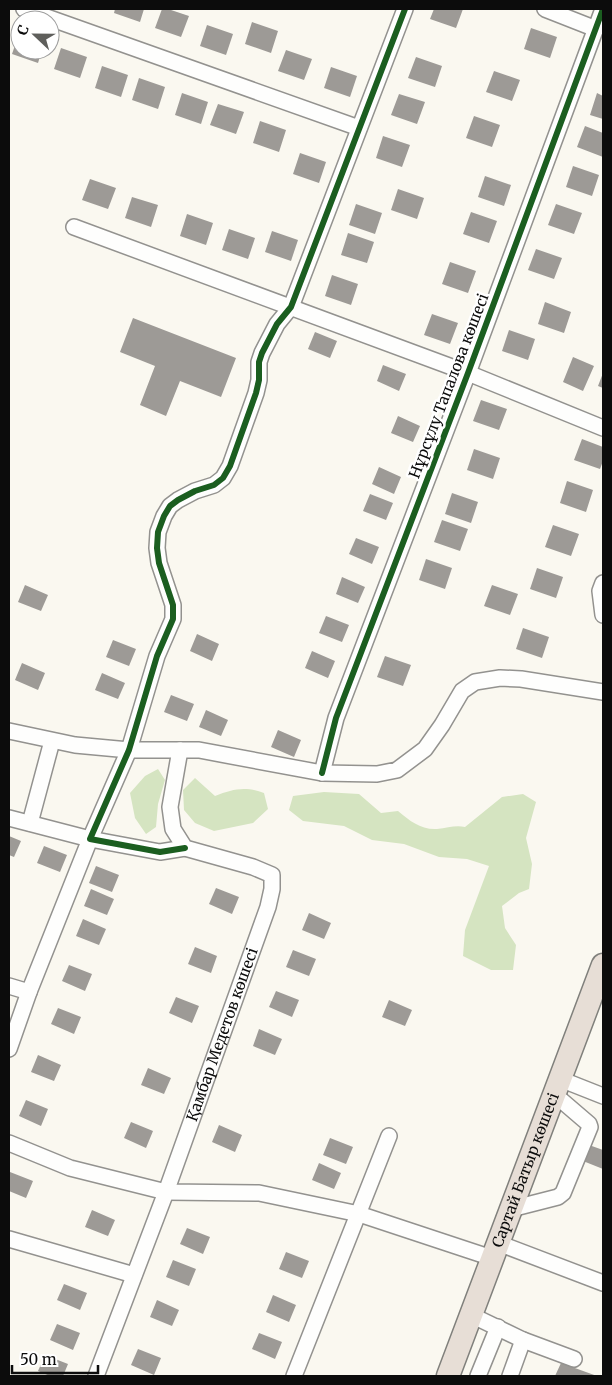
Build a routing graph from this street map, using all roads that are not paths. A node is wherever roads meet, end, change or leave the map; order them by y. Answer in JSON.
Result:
{"nodes":[{"id":1,"x":24,"y":9,"type":"edge"},
{"id":2,"x":405,"y":9,"type":"edge"},
{"id":3,"x":545,"y":9,"type":"edge"},
{"id":4,"x":603,"y":9,"type":"edge"},
{"id":5,"x":596,"y":29,"type":"junction"},
{"id":6,"x":358,"y":128,"type":"junction"},
{"id":7,"x":74,"y":227,"type":"dead end"},
{"id":8,"x":290,"y":307,"type":"junction"},
{"id":9,"x":468,"y":373,"type":"junction"},
{"id":10,"x":603,"y":428,"type":"edge"},
{"id":11,"x":603,"y":583,"type":"edge"},
{"id":12,"x":603,"y":615,"type":"edge"},
{"id":13,"x":603,"y":692,"type":"edge"},
{"id":14,"x":9,"y":731,"type":"edge"},
{"id":15,"x":52,"y":741,"type":"junction"},
{"id":16,"x":129,"y":750,"type":"junction"},
{"id":17,"x":180,"y":750,"type":"junction"},
{"id":18,"x":322,"y":773,"type":"junction"},
{"id":19,"x":9,"y":818,"type":"edge"},
{"id":20,"x":30,"y":823,"type":"junction"},
{"id":21,"x":90,"y":839,"type":"junction"},
{"id":22,"x":185,"y":848,"type":"junction"},
{"id":23,"x":603,"y":965,"type":"edge"},
{"id":24,"x":9,"y":986,"type":"edge"},
{"id":25,"x":599,"y":986,"type":"edge"},
{"id":26,"x":29,"y":992,"type":"junction"},
{"id":27,"x":9,"y":1049,"type":"edge"},
{"id":28,"x":557,"y":1086,"type":"junction"},
{"id":29,"x":603,"y":1096,"type":"edge"},
{"id":30,"x":389,"y":1136,"type":"dead end"},
{"id":31,"x":9,"y":1143,"type":"edge"},
{"id":32,"x":166,"y":1192,"type":"junction"},
{"id":33,"x":510,"y":1209,"type":"junction"},
{"id":34,"x":359,"y":1214,"type":"junction"},
{"id":35,"x":9,"y":1239,"type":"edge"},
{"id":36,"x":495,"y":1250,"type":"junction"},
{"id":37,"x":134,"y":1275,"type":"junction"},
{"id":38,"x":603,"y":1283,"type":"edge"},
{"id":39,"x":471,"y":1315,"type":"junction"},
{"id":40,"x":498,"y":1327,"type":"junction"},
{"id":41,"x":523,"y":1340,"type":"junction"},
{"id":42,"x":574,"y":1359,"type":"dead end"},
{"id":43,"x":96,"y":1376,"type":"edge"},
{"id":44,"x":294,"y":1376,"type":"edge"},
{"id":45,"x":448,"y":1376,"type":"edge"},
{"id":46,"x":478,"y":1376,"type":"edge"},
{"id":47,"x":510,"y":1376,"type":"edge"}],
"edges":[{"from":1,"to":6,"type":"street"},
{"from":2,"to":6,"type":"street"},
{"from":3,"to":5,"type":"street"},
{"from":4,"to":5,"type":"street","name":"Нұрсұлу Тапалова көшесі"},
{"from":5,"to":9,"type":"street","name":"Нұрсұлу Тапалова көшесі"},
{"from":6,"to":8,"type":"street"},
{"from":7,"to":8,"type":"street"},
{"from":8,"to":9,"type":"street"},
{"from":8,"to":16,"type":"street"},
{"from":9,"to":10,"type":"street"},
{"from":9,"to":18,"type":"street","name":"Нұрсұлу Тапалова көшесі"},
{"from":11,"to":12,"type":"street"},
{"from":13,"to":18,"type":"street"},
{"from":14,"to":15,"type":"street"},
{"from":15,"to":16,"type":"street"},
{"from":15,"to":20,"type":"street"},
{"from":16,"to":17,"type":"street"},
{"from":16,"to":21,"type":"street"},
{"from":17,"to":18,"type":"street"},
{"from":17,"to":22,"type":"street"},
{"from":19,"to":20,"type":"street"},
{"from":20,"to":21,"type":"street"},
{"from":21,"to":22,"type":"street"},
{"from":21,"to":26,"type":"street"},
{"from":22,"to":32,"type":"street","name":"Қамбар Медетов көшесі"},
{"from":23,"to":25,"type":"highway","name":"Сартай Батыр көшесі"},
{"from":24,"to":26,"type":"street"},
{"from":25,"to":28,"type":"highway","name":"Сартай Батыр көшесі"},
{"from":26,"to":27,"type":"street"},
{"from":28,"to":29,"type":"street"},
{"from":28,"to":33,"type":"highway","name":"Сартай Батыр көшесі"},
{"from":28,"to":33,"type":"street"},
{"from":30,"to":34,"type":"street"},
{"from":31,"to":32,"type":"street"},
{"from":32,"to":34,"type":"street"},
{"from":32,"to":37,"type":"street","name":"Қамбар Медетов көшесі"},
{"from":33,"to":36,"type":"highway","name":"Сартай Батыр көшесі"},
{"from":34,"to":36,"type":"street"},
{"from":34,"to":44,"type":"street"},
{"from":35,"to":37,"type":"street"},
{"from":36,"to":38,"type":"street"},
{"from":36,"to":39,"type":"highway","name":"Сартай Батыр көшесі"},
{"from":37,"to":43,"type":"street","name":"Қамбар Медетов көшесі"},
{"from":39,"to":40,"type":"street"},
{"from":39,"to":45,"type":"highway","name":"Сартай Батыр көшесі"},
{"from":40,"to":41,"type":"street"},
{"from":40,"to":46,"type":"street"},
{"from":41,"to":42,"type":"street"},
{"from":41,"to":47,"type":"street"}]}
